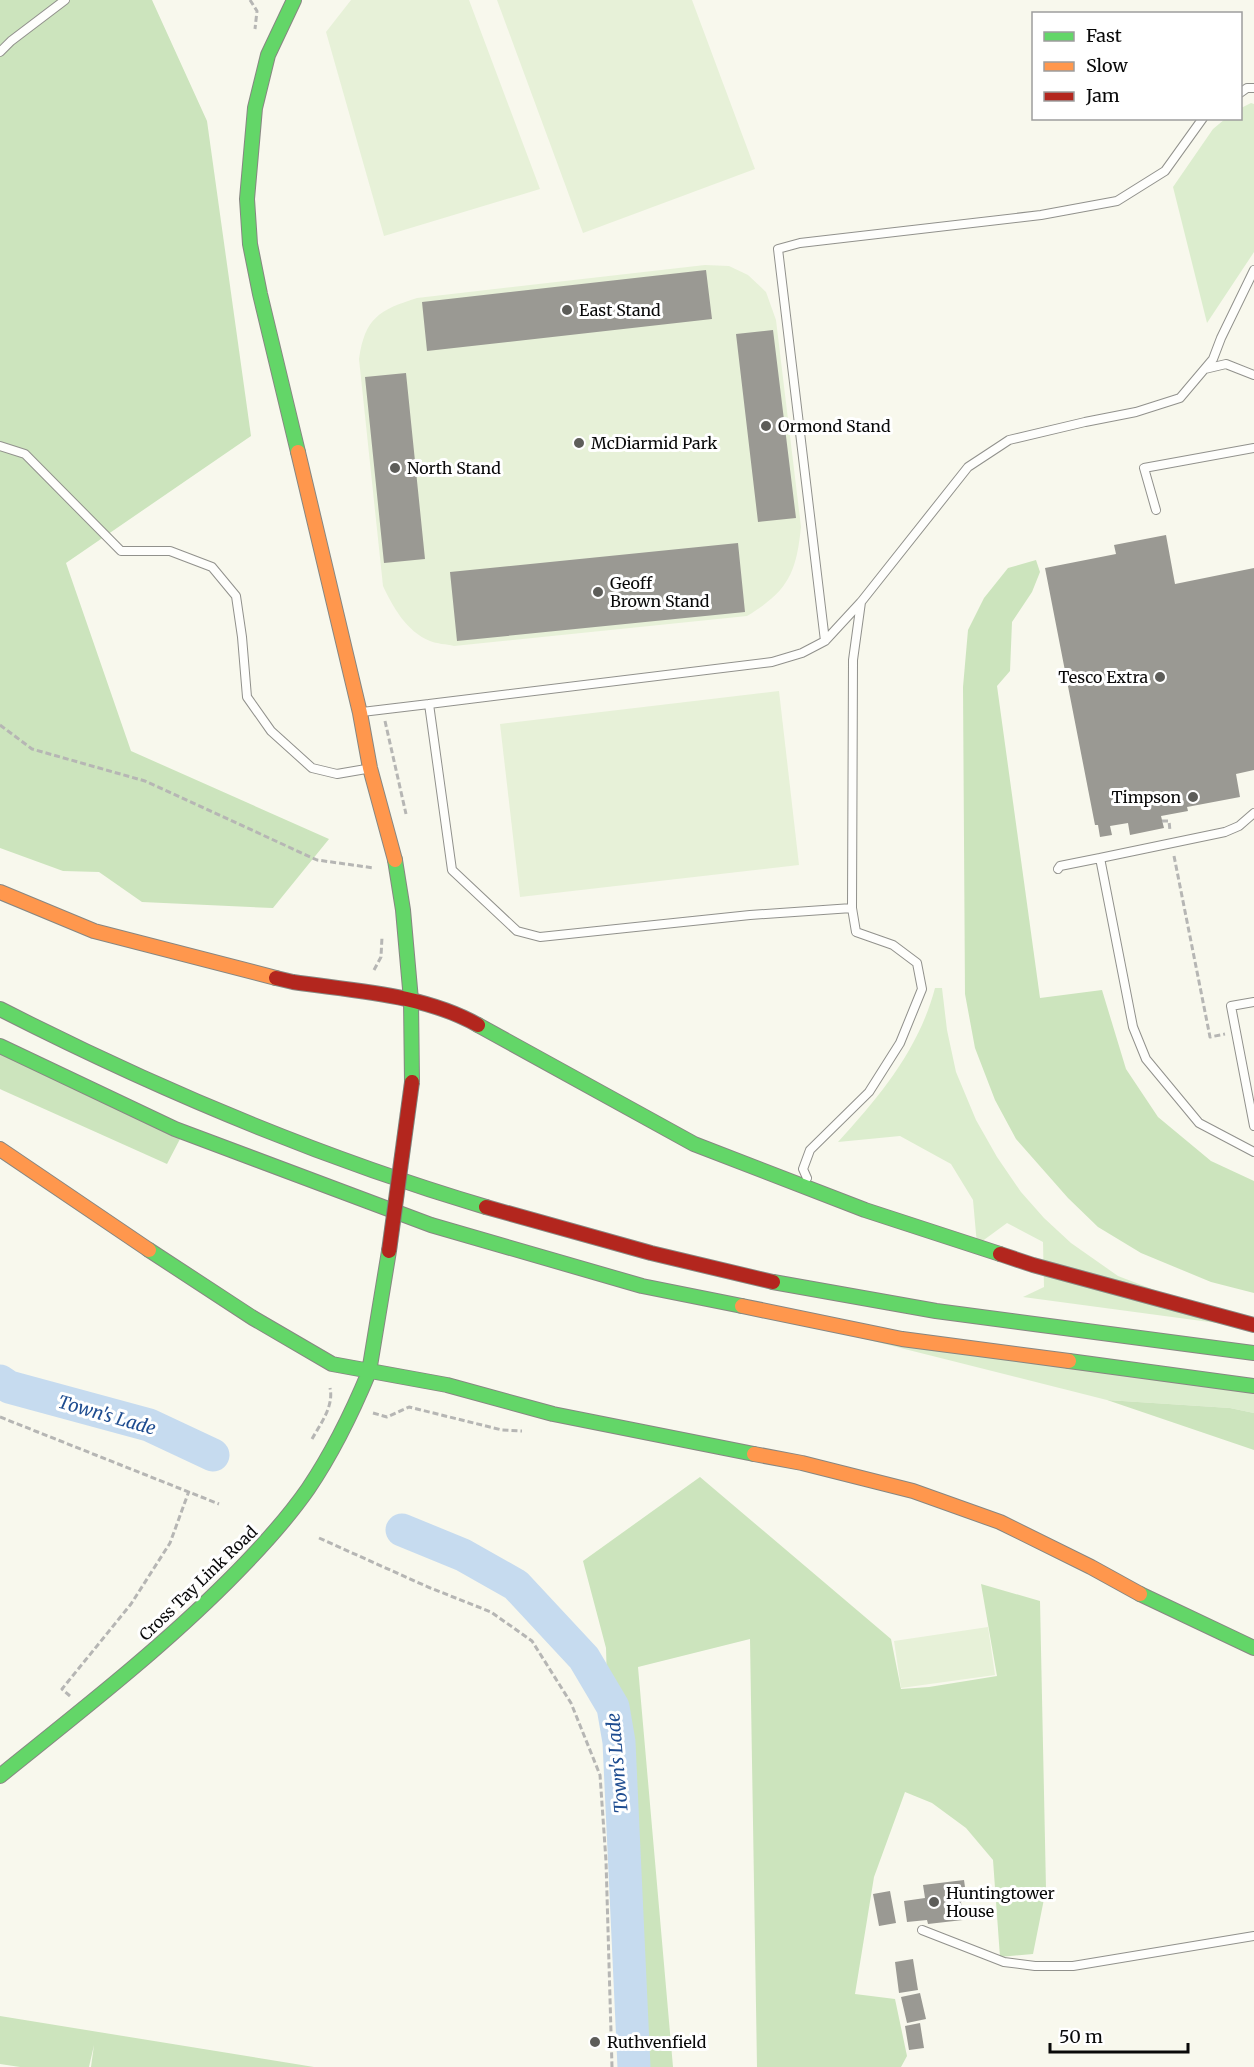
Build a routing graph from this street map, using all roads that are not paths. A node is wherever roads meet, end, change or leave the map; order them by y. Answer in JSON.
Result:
{"nodes":[{"id":1,"x":65,"y":0,"type":"edge"},
{"id":2,"x":294,"y":0,"type":"edge"},
{"id":3,"x":0,"y":52,"type":"edge"},
{"id":4,"x":1202,"y":120,"type":"edge"},
{"id":5,"x":1254,"y":270,"type":"edge"},
{"id":6,"x":1204,"y":369,"type":"junction"},
{"id":7,"x":1254,"y":375,"type":"edge"},
{"id":8,"x":0,"y":446,"type":"edge"},
{"id":9,"x":1254,"y":448,"type":"edge"},
{"id":10,"x":1156,"y":510,"type":"dead end"},
{"id":11,"x":861,"y":602,"type":"junction"},
{"id":12,"x":825,"y":641,"type":"junction"},
{"id":13,"x":429,"y":704,"type":"junction"},
{"id":14,"x":360,"y":713,"type":"junction"},
{"id":15,"x":370,"y":768,"type":"junction"},
{"id":16,"x":1254,"y":813,"type":"edge"},
{"id":17,"x":1100,"y":858,"type":"junction"},
{"id":18,"x":1058,"y":869,"type":"dead end"},
{"id":19,"x":0,"y":892,"type":"edge"},
{"id":20,"x":852,"y":908,"type":"junction"},
{"id":21,"x":411,"y":1000,"type":"junction"},
{"id":22,"x":1254,"y":1002,"type":"edge"},
{"id":23,"x":0,"y":1009,"type":"edge"},
{"id":24,"x":0,"y":1046,"type":"edge"},
{"id":25,"x":1254,"y":1126,"type":"edge"},
{"id":26,"x":0,"y":1149,"type":"edge"},
{"id":27,"x":1254,"y":1152,"type":"edge"},
{"id":28,"x":812,"y":1190,"type":"junction"},
{"id":29,"x":1254,"y":1325,"type":"edge"},
{"id":30,"x":1254,"y":1353,"type":"edge"},
{"id":31,"x":369,"y":1372,"type":"junction"},
{"id":32,"x":1254,"y":1386,"type":"edge"},
{"id":33,"x":1254,"y":1648,"type":"edge"},
{"id":34,"x":0,"y":1776,"type":"edge"},
{"id":35,"x":922,"y":1930,"type":"dead end"},
{"id":36,"x":1254,"y":1936,"type":"edge"}],
"edges":[{"from":1,"to":3,"type":"lane"},
{"from":2,"to":14,"type":"main road","name":"Cross Tay Link Road"},
{"from":4,"to":12,"type":"lane"},
{"from":5,"to":6,"type":"lane"},
{"from":6,"to":7,"type":"lane"},
{"from":6,"to":11,"type":"lane"},
{"from":8,"to":15,"type":"lane"},
{"from":9,"to":10,"type":"lane"},
{"from":11,"to":12,"type":"lane"},
{"from":11,"to":20,"type":"lane"},
{"from":12,"to":13,"type":"lane"},
{"from":13,"to":14,"type":"lane"},
{"from":13,"to":20,"type":"lane"},
{"from":14,"to":15,"type":"main road","name":"Cross Tay Link Road"},
{"from":15,"to":21,"type":"main road","name":"Cross Tay Link Road"},
{"from":16,"to":17,"type":"lane"},
{"from":17,"to":18,"type":"lane"},
{"from":17,"to":27,"type":"lane"},
{"from":19,"to":21,"type":"main road"},
{"from":20,"to":28,"type":"lane"},
{"from":21,"to":28,"type":"main road"},
{"from":21,"to":31,"type":"main road","name":"Cross Tay Link Road","bridge":true},
{"from":22,"to":25,"type":"lane"},
{"from":23,"to":30,"type":"main road"},
{"from":24,"to":32,"type":"main road"},
{"from":26,"to":31,"type":"main road"},
{"from":28,"to":29,"type":"main road"},
{"from":31,"to":33,"type":"main road"},
{"from":31,"to":34,"type":"main road","name":"Cross Tay Link Road"},
{"from":35,"to":36,"type":"lane"}]}
